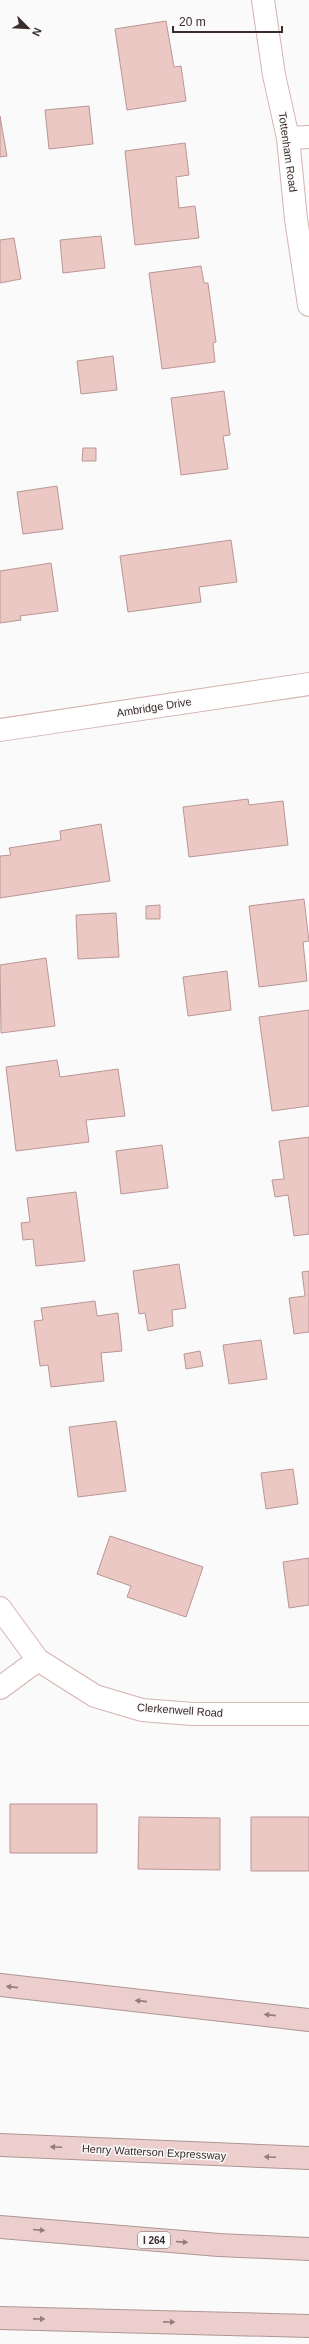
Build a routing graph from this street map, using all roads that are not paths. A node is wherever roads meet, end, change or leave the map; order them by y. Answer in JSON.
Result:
{"nodes":[{"id":1,"x":263,"y":0,"type":"edge"},
{"id":2,"x":298,"y":138,"type":"edge"},
{"id":3,"x":309,"y":305,"type":"edge"},
{"id":4,"x":309,"y":684,"type":"edge"},
{"id":5,"x":0,"y":730,"type":"edge"},
{"id":6,"x":0,"y":1608,"type":"edge"},
{"id":7,"x":38,"y":1660,"type":"junction"},
{"id":8,"x":0,"y":1688,"type":"edge"},
{"id":9,"x":309,"y":1714,"type":"edge"},
{"id":10,"x":0,"y":1985,"type":"edge"},
{"id":11,"x":309,"y":2020,"type":"edge"},
{"id":12,"x":0,"y":2145,"type":"edge"},
{"id":13,"x":309,"y":2158,"type":"edge"},
{"id":14,"x":0,"y":2227,"type":"edge"},
{"id":15,"x":309,"y":2249,"type":"edge"},
{"id":16,"x":0,"y":2318,"type":"edge"},
{"id":17,"x":309,"y":2326,"type":"edge"}],
"edges":[{"from":1,"to":2,"type":"street","name":"Tottenham Road"},
{"from":2,"to":3,"type":"street","name":"Tottenham Road"},
{"from":4,"to":5,"type":"street","name":"Ambridge Drive"},
{"from":6,"to":7,"type":"street"},
{"from":7,"to":8,"type":"street"},
{"from":7,"to":9,"type":"street","name":"Clerkenwell Road"},
{"from":11,"to":10,"type":"highway","one_way":true},
{"from":13,"to":12,"type":"highway","name":"Henry Watterson Expressway","one_way":true},
{"from":14,"to":15,"type":"highway","number":"I 264","one_way":true},
{"from":16,"to":17,"type":"highway","one_way":true}]}
